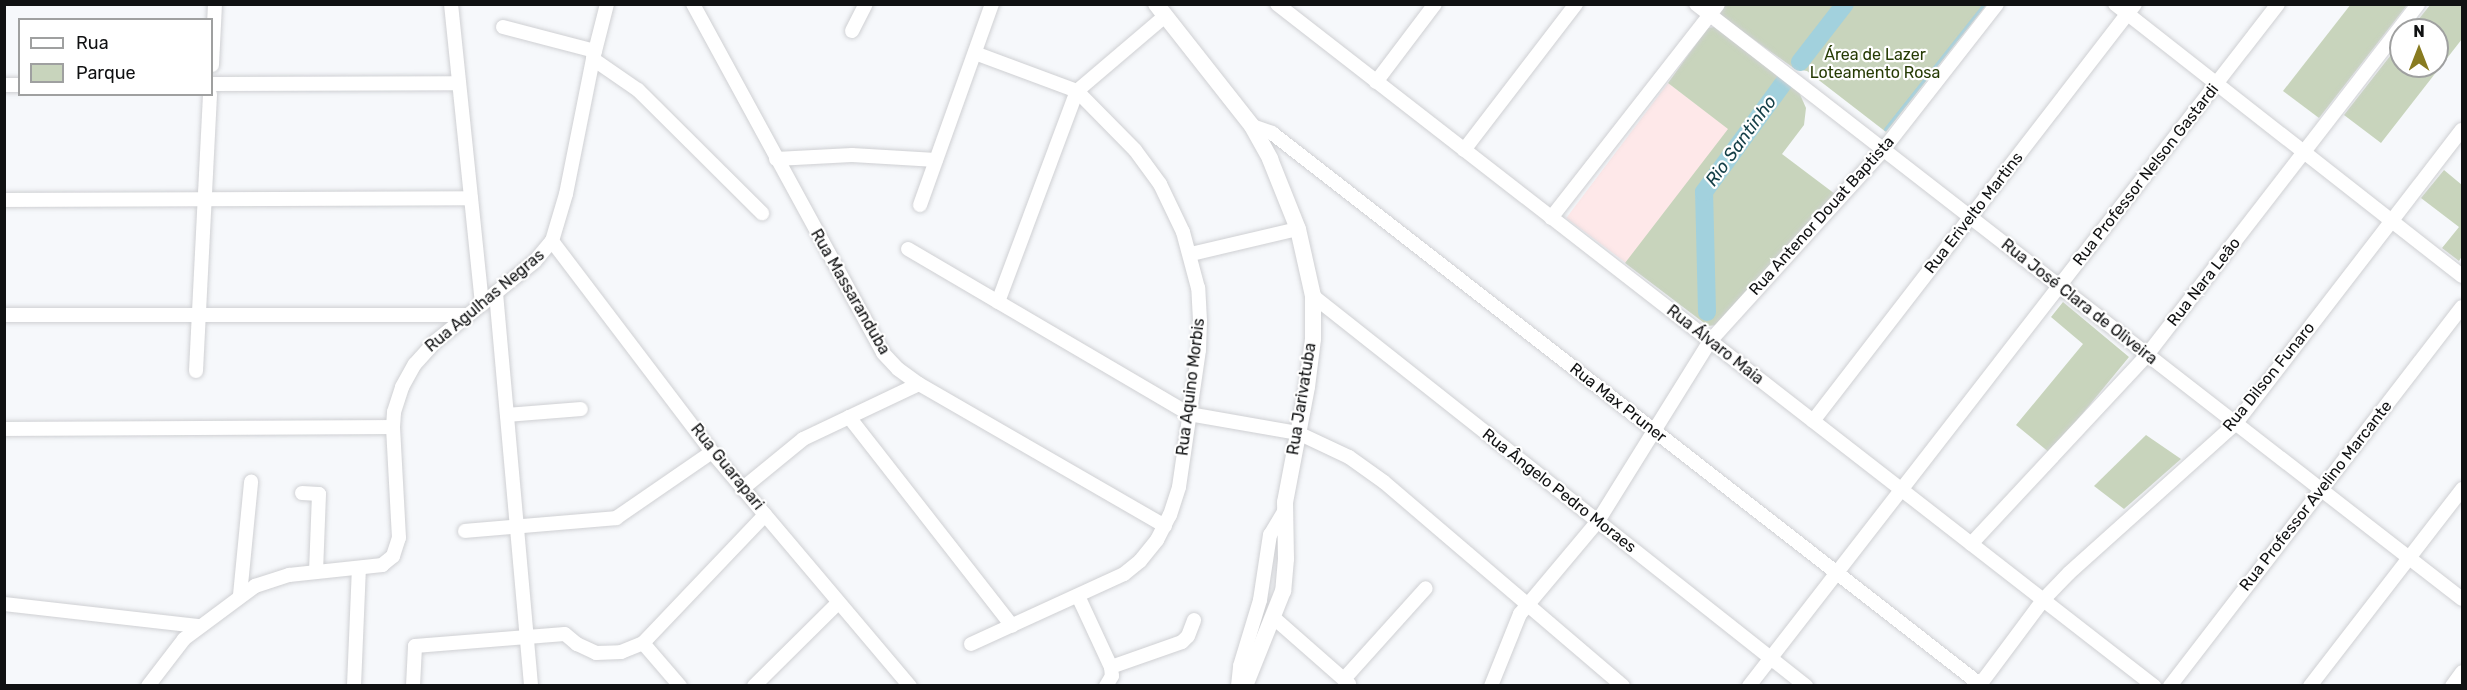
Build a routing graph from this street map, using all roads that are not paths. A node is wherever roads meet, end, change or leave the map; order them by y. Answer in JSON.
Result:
{"nodes":[{"id":1,"x":215,"y":4,"type":"edge"},
{"id":2,"x":451,"y":4,"type":"edge"},
{"id":3,"x":607,"y":4,"type":"edge"},
{"id":4,"x":693,"y":4,"type":"edge"},
{"id":5,"x":866,"y":4,"type":"edge"},
{"id":6,"x":992,"y":4,"type":"edge"},
{"id":7,"x":1276,"y":4,"type":"edge"},
{"id":8,"x":1436,"y":4,"type":"edge"},
{"id":9,"x":1576,"y":4,"type":"edge"},
{"id":10,"x":1696,"y":4,"type":"edge"},
{"id":11,"x":1996,"y":4,"type":"edge"},
{"id":12,"x":2115,"y":4,"type":"edge"},
{"id":13,"x":2278,"y":4,"type":"edge"},
{"id":14,"x":2418,"y":4,"type":"edge"},
{"id":15,"x":2131,"y":9,"type":"edge"},
{"id":16,"x":1161,"y":10,"type":"edge"},
{"id":17,"x":1714,"y":10,"type":"edge"},
{"id":18,"x":503,"y":27,"type":"dead end"},
{"id":19,"x":852,"y":31,"type":"dead end"},
{"id":20,"x":213,"y":45,"type":"edge"},
{"id":21,"x":975,"y":53,"type":"junction"},
{"id":22,"x":594,"y":55,"type":"junction"},
{"id":23,"x":1376,"y":82,"type":"junction"},
{"id":24,"x":459,"y":83,"type":"junction"},
{"id":25,"x":213,"y":84,"type":"edge"},
{"id":26,"x":2216,"y":84,"type":"junction"},
{"id":27,"x":1077,"y":91,"type":"junction"},
{"id":28,"x":210,"y":96,"type":"edge"},
{"id":29,"x":1252,"y":126,"type":"junction"},
{"id":30,"x":2463,"y":130,"type":"edge"},
{"id":31,"x":1464,"y":150,"type":"junction"},
{"id":32,"x":1883,"y":150,"type":"junction"},
{"id":33,"x":2304,"y":152,"type":"junction"},
{"id":34,"x":776,"y":159,"type":"junction"},
{"id":35,"x":936,"y":160,"type":"junction"},
{"id":36,"x":471,"y":198,"type":"junction"},
{"id":37,"x":204,"y":199,"type":"junction"},
{"id":38,"x":4,"y":200,"type":"edge"},
{"id":39,"x":920,"y":205,"type":"dead end"},
{"id":40,"x":762,"y":213,"type":"dead end"},
{"id":41,"x":1551,"y":218,"type":"junction"},
{"id":42,"x":1971,"y":218,"type":"junction"},
{"id":43,"x":2392,"y":221,"type":"junction"},
{"id":44,"x":1299,"y":229,"type":"junction"},
{"id":45,"x":552,"y":242,"type":"junction"},
{"id":46,"x":908,"y":249,"type":"dead end"},
{"id":47,"x":1191,"y":254,"type":"junction"},
{"id":48,"x":2463,"y":276,"type":"edge"},
{"id":49,"x":2059,"y":286,"type":"junction"},
{"id":50,"x":496,"y":293,"type":"junction"},
{"id":51,"x":1313,"y":296,"type":"junction"},
{"id":52,"x":998,"y":302,"type":"junction"},
{"id":53,"x":482,"y":304,"type":"junction"},
{"id":54,"x":2463,"y":307,"type":"edge"},
{"id":55,"x":4,"y":315,"type":"edge"},
{"id":56,"x":198,"y":315,"type":"junction"},
{"id":57,"x":466,"y":315,"type":"junction"},
{"id":58,"x":1710,"y":341,"type":"junction"},
{"id":59,"x":2147,"y":355,"type":"junction"},
{"id":60,"x":196,"y":370,"type":"dead end"},
{"id":61,"x":919,"y":384,"type":"junction"},
{"id":62,"x":581,"y":409,"type":"dead end"},
{"id":63,"x":1190,"y":414,"type":"junction"},
{"id":64,"x":507,"y":416,"type":"junction"},
{"id":65,"x":849,"y":417,"type":"junction"},
{"id":66,"x":1813,"y":421,"type":"junction"},
{"id":67,"x":2236,"y":423,"type":"junction"},
{"id":68,"x":393,"y":428,"type":"junction"},
{"id":69,"x":4,"y":429,"type":"edge"},
{"id":70,"x":1654,"y":430,"type":"junction"},
{"id":71,"x":1298,"y":433,"type":"junction"},
{"id":72,"x":712,"y":452,"type":"junction"},
{"id":73,"x":251,"y":482,"type":"dead end"},
{"id":74,"x":742,"y":489,"type":"junction"},
{"id":75,"x":1901,"y":489,"type":"junction"},
{"id":76,"x":2321,"y":489,"type":"junction"},
{"id":77,"x":2463,"y":489,"type":"edge"},
{"id":78,"x":302,"y":493,"type":"dead end"},
{"id":79,"x":1284,"y":512,"type":"junction"},
{"id":80,"x":765,"y":515,"type":"junction"},
{"id":81,"x":1598,"y":521,"type":"junction"},
{"id":82,"x":517,"y":526,"type":"junction"},
{"id":83,"x":1165,"y":526,"type":"junction"},
{"id":84,"x":465,"y":531,"type":"dead end"},
{"id":85,"x":1971,"y":544,"type":"junction"},
{"id":86,"x":2409,"y":558,"type":"junction"},
{"id":87,"x":359,"y":568,"type":"junction"},
{"id":88,"x":316,"y":572,"type":"junction"},
{"id":89,"x":1837,"y":573,"type":"junction"},
{"id":90,"x":1426,"y":588,"type":"dead end"},
{"id":91,"x":240,"y":595,"type":"junction"},
{"id":92,"x":1078,"y":596,"type":"junction"},
{"id":93,"x":2463,"y":598,"type":"edge"},
{"id":94,"x":2043,"y":600,"type":"junction"},
{"id":95,"x":838,"y":603,"type":"junction"},
{"id":96,"x":4,"y":604,"type":"edge"},
{"id":97,"x":1527,"y":604,"type":"junction"},
{"id":98,"x":1274,"y":618,"type":"junction"},
{"id":99,"x":1194,"y":620,"type":"dead end"},
{"id":100,"x":198,"y":626,"type":"junction"},
{"id":101,"x":1012,"y":626,"type":"junction"},
{"id":102,"x":527,"y":637,"type":"junction"},
{"id":103,"x":643,"y":643,"type":"junction"},
{"id":104,"x":971,"y":644,"type":"dead end"},
{"id":105,"x":1771,"y":658,"type":"junction"},
{"id":106,"x":1111,"y":667,"type":"junction"},
{"id":107,"x":2463,"y":672,"type":"edge"},
{"id":108,"x":1347,"y":682,"type":"edge"},
{"id":109,"x":908,"y":685,"type":"edge"},
{"id":110,"x":1980,"y":685,"type":"edge"},
{"id":111,"x":148,"y":686,"type":"edge"},
{"id":112,"x":354,"y":686,"type":"edge"},
{"id":113,"x":413,"y":686,"type":"edge"},
{"id":114,"x":531,"y":686,"type":"edge"},
{"id":115,"x":680,"y":686,"type":"edge"},
{"id":116,"x":754,"y":686,"type":"edge"},
{"id":117,"x":1106,"y":686,"type":"edge"},
{"id":118,"x":1238,"y":686,"type":"edge"},
{"id":119,"x":1245,"y":686,"type":"edge"},
{"id":120,"x":1491,"y":686,"type":"edge"},
{"id":121,"x":1623,"y":686,"type":"edge"},
{"id":122,"x":1749,"y":686,"type":"edge"},
{"id":123,"x":1806,"y":686,"type":"edge"},
{"id":124,"x":2154,"y":686,"type":"edge"},
{"id":125,"x":2170,"y":686,"type":"edge"},
{"id":126,"x":2310,"y":686,"type":"edge"},
{"id":127,"x":2452,"y":686,"type":"edge"}],
"edges":[{"from":1,"to":20,"type":"street"},
{"from":2,"to":24,"type":"street"},
{"from":3,"to":22,"type":"street","name":"Rua Agulhas Negras"},
{"from":4,"to":34,"type":"street","name":"Rua Massaranduba"},
{"from":5,"to":19,"type":"street"},
{"from":6,"to":21,"type":"street"},
{"from":7,"to":23,"type":"street","name":"Rua Álvaro Maia"},
{"from":8,"to":23,"type":"street"},
{"from":9,"to":31,"type":"street"},
{"from":10,"to":17,"type":"street","name":"Rua José Clara de Oliveira"},
{"from":11,"to":32,"type":"street","name":"Rua Antenor Douat Baptista"},
{"from":12,"to":15,"type":"street"},
{"from":13,"to":26,"type":"street","name":"Rua Professor Nelson Gastardi"},
{"from":14,"to":33,"type":"street","name":"Rua Nara Leão"},
{"from":15,"to":26,"type":"street"},
{"from":15,"to":42,"type":"street","name":"Rua Erivelto Martins"},
{"from":16,"to":27,"type":"street"},
{"from":16,"to":29,"type":"main road","name":"Rua Jarivatuba"},
{"from":17,"to":32,"type":"street","name":"Rua José Clara de Oliveira"},
{"from":17,"to":41,"type":"street"},
{"from":18,"to":22,"type":"street"},
{"from":21,"to":27,"type":"street","name":"Rua Aquino Morbis"},
{"from":21,"to":35,"type":"street"},
{"from":22,"to":40,"type":"street"},
{"from":22,"to":45,"type":"street","name":"Rua Agulhas Negras"},
{"from":23,"to":31,"type":"street","name":"Rua Álvaro Maia"},
{"from":24,"to":25,"type":"street"},
{"from":24,"to":36,"type":"street"},
{"from":26,"to":33,"type":"street"},
{"from":26,"to":49,"type":"street","name":"Rua Professor Nelson Gastardi"},
{"from":27,"to":47,"type":"street","name":"Rua Aquino Morbis"},
{"from":27,"to":52,"type":"street"},
{"from":28,"to":37,"type":"street"},
{"from":29,"to":44,"type":"main road","name":"Rua Jarivatuba"},
{"from":29,"to":70,"type":"street","name":"Rua Max Pruner"},
{"from":30,"to":43,"type":"street","name":"Rua Dilson Funaro"},
{"from":31,"to":41,"type":"street","name":"Rua Álvaro Maia"},
{"from":32,"to":42,"type":"street","name":"Rua José Clara de Oliveira"},
{"from":32,"to":58,"type":"street","name":"Rua Antenor Douat Baptista"},
{"from":33,"to":43,"type":"street"},
{"from":33,"to":59,"type":"street","name":"Rua Nara Leão"},
{"from":34,"to":35,"type":"street"},
{"from":34,"to":61,"type":"street","name":"Rua Massaranduba"},
{"from":35,"to":39,"type":"street"},
{"from":36,"to":37,"type":"street"},
{"from":36,"to":53,"type":"street"},
{"from":37,"to":38,"type":"street"},
{"from":37,"to":56,"type":"street"},
{"from":41,"to":58,"type":"street","name":"Rua Álvaro Maia"},
{"from":42,"to":49,"type":"street","name":"Rua José Clara de Oliveira"},
{"from":42,"to":66,"type":"street","name":"Rua Erivelto Martins"},
{"from":43,"to":48,"type":"street"},
{"from":43,"to":67,"type":"street","name":"Rua Dilson Funaro"},
{"from":44,"to":47,"type":"street"},
{"from":44,"to":51,"type":"main road","name":"Rua Jarivatuba"},
{"from":45,"to":50,"type":"street","name":"Rua Agulhas Negras"},
{"from":45,"to":72,"type":"street","name":"Rua Guarapari"},
{"from":46,"to":52,"type":"street"},
{"from":47,"to":63,"type":"street","name":"Rua Aquino Morbis"},
{"from":49,"to":59,"type":"street","name":"Rua José Clara de Oliveira"},
{"from":49,"to":75,"type":"street","name":"Rua Professor Nelson Gastardi"},
{"from":50,"to":53,"type":"street","name":"Rua Agulhas Negras"},
{"from":50,"to":64,"type":"street"},
{"from":51,"to":71,"type":"main road","name":"Rua Jarivatuba"},
{"from":51,"to":81,"type":"street","name":"Rua Ângelo Pedro Moraes"},
{"from":52,"to":63,"type":"street"},
{"from":53,"to":57,"type":"street","name":"Rua Agulhas Negras"},
{"from":54,"to":76,"type":"street","name":"Rua Professor Avelino Marcante"},
{"from":55,"to":56,"type":"street"},
{"from":56,"to":57,"type":"street"},
{"from":56,"to":60,"type":"street"},
{"from":57,"to":68,"type":"street","name":"Rua Agulhas Negras"},
{"from":58,"to":66,"type":"street","name":"Rua Álvaro Maia"},
{"from":58,"to":70,"type":"street","name":"Rua Antenor Douat Baptista"},
{"from":59,"to":67,"type":"street","name":"Rua José Clara de Oliveira"},
{"from":59,"to":85,"type":"street","name":"Rua Nara Leão"},
{"from":61,"to":65,"type":"street"},
{"from":61,"to":83,"type":"street","name":"Rua Massaranduba"},
{"from":62,"to":64,"type":"street"},
{"from":63,"to":71,"type":"street"},
{"from":63,"to":83,"type":"street","name":"Rua Aquino Morbis"},
{"from":64,"to":82,"type":"street"},
{"from":65,"to":74,"type":"street"},
{"from":65,"to":101,"type":"street"},
{"from":66,"to":75,"type":"street","name":"Rua Álvaro Maia"},
{"from":67,"to":76,"type":"street","name":"Rua José Clara de Oliveira"},
{"from":67,"to":94,"type":"street","name":"Rua Dilson Funaro"},
{"from":68,"to":69,"type":"street"},
{"from":68,"to":87,"type":"street","name":"Rua Agulhas Negras"},
{"from":70,"to":81,"type":"street","name":"Rua Antenor Douat Baptista"},
{"from":70,"to":89,"type":"street","name":"Rua Max Pruner"},
{"from":71,"to":79,"type":"main road","name":"Rua Jarivatuba"},
{"from":71,"to":97,"type":"street"},
{"from":72,"to":74,"type":"street","name":"Rua Guarapari"},
{"from":72,"to":82,"type":"street"},
{"from":73,"to":91,"type":"street"},
{"from":74,"to":80,"type":"street","name":"Rua Guarapari"},
{"from":75,"to":85,"type":"street","name":"Rua Álvaro Maia"},
{"from":75,"to":89,"type":"street","name":"Rua Professor Nelson Gastardi"},
{"from":76,"to":86,"type":"street","name":"Rua José Clara de Oliveira"},
{"from":76,"to":125,"type":"street","name":"Rua Professor Avelino Marcante"},
{"from":77,"to":86,"type":"street"},
{"from":78,"to":88,"type":"street"},
{"from":79,"to":98,"type":"main road","name":"Rua Jarivatuba"},
{"from":79,"to":118,"type":"street"},
{"from":80,"to":95,"type":"street","name":"Rua Guarapari"},
{"from":80,"to":103,"type":"street"},
{"from":81,"to":97,"type":"street","name":"Rua Antenor Douat Baptista"},
{"from":81,"to":105,"type":"street","name":"Rua Ângelo Pedro Moraes"},
{"from":82,"to":84,"type":"street"},
{"from":82,"to":102,"type":"street"},
{"from":83,"to":92,"type":"street","name":"Rua Aquino Morbis"},
{"from":85,"to":94,"type":"street","name":"Rua Álvaro Maia"},
{"from":86,"to":93,"type":"street","name":"Rua José Clara de Oliveira"},
{"from":86,"to":126,"type":"street"},
{"from":87,"to":88,"type":"street","name":"Rua Agulhas Negras"},
{"from":87,"to":112,"type":"street"},
{"from":88,"to":91,"type":"street","name":"Rua Agulhas Negras"},
{"from":89,"to":105,"type":"street","name":"Rua Professor Nelson Gastardi"},
{"from":89,"to":110,"type":"street","name":"Rua Max Pruner"},
{"from":90,"to":108,"type":"street"},
{"from":91,"to":100,"type":"street","name":"Rua Agulhas Negras"},
{"from":92,"to":101,"type":"street","name":"Rua Aquino Morbis"},
{"from":92,"to":106,"type":"street"},
{"from":94,"to":110,"type":"street","name":"Rua Dilson Funaro"},
{"from":94,"to":124,"type":"street","name":"Rua Álvaro Maia"},
{"from":95,"to":109,"type":"street","name":"Rua Guarapari"},
{"from":95,"to":116,"type":"street"},
{"from":96,"to":100,"type":"street"},
{"from":97,"to":120,"type":"street","name":"Rua Antenor Douat Baptista"},
{"from":97,"to":121,"type":"street"},
{"from":98,"to":108,"type":"street"},
{"from":98,"to":119,"type":"main road","name":"Rua Jarivatuba"},
{"from":99,"to":106,"type":"street"},
{"from":100,"to":111,"type":"street","name":"Rua Agulhas Negras"},
{"from":101,"to":104,"type":"street","name":"Rua Aquino Morbis"},
{"from":102,"to":103,"type":"street"},
{"from":102,"to":113,"type":"street"},
{"from":102,"to":114,"type":"street"},
{"from":103,"to":115,"type":"street"},
{"from":105,"to":122,"type":"street","name":"Rua Professor Nelson Gastardi"},
{"from":105,"to":123,"type":"street","name":"Rua Ângelo Pedro Moraes"},
{"from":106,"to":117,"type":"street"},
{"from":107,"to":127,"type":"street"}]}
